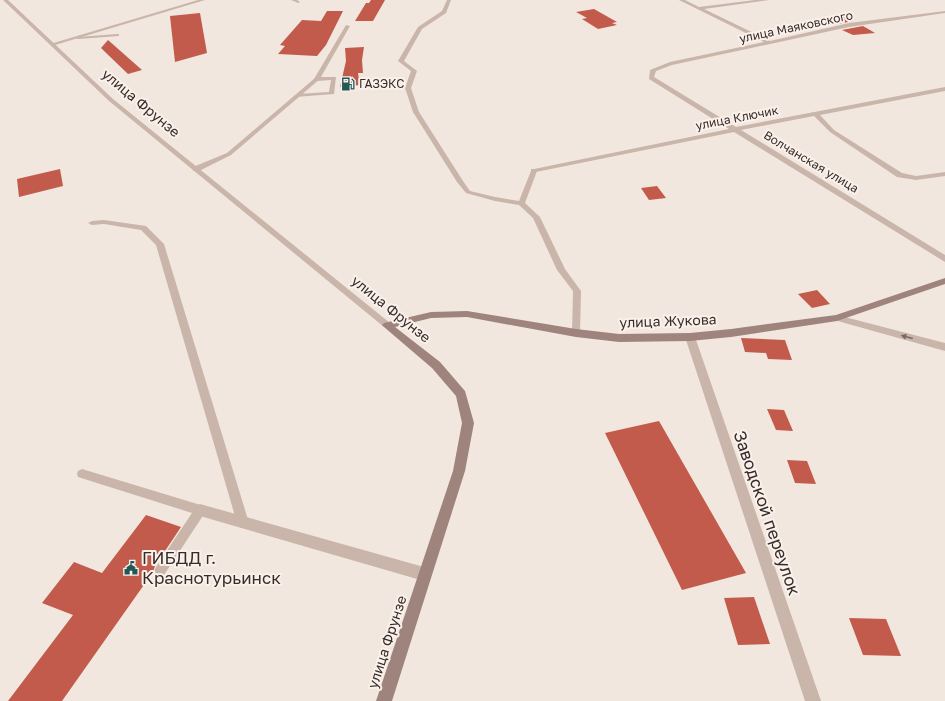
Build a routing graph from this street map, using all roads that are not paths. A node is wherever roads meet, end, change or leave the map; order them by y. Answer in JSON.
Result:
{"nodes":[{"id":1,"x":5,"y":0,"type":"edge"},
{"id":2,"x":203,"y":0,"type":"edge"},
{"id":3,"x":293,"y":0,"type":"edge"},
{"id":4,"x":449,"y":0,"type":"edge"},
{"id":5,"x":681,"y":0,"type":"edge"},
{"id":6,"x":767,"y":0,"type":"edge"},
{"id":7,"x":298,"y":2,"type":"dead end"},
{"id":8,"x":699,"y":8,"type":"junction"},
{"id":9,"x":945,"y":12,"type":"edge"},
{"id":10,"x":348,"y":26,"type":"dead end"},
{"id":11,"x":117,"y":35,"type":"dead end"},
{"id":12,"x":78,"y":38,"type":"junction"},
{"id":13,"x":768,"y":42,"type":"junction"},
{"id":14,"x":53,"y":44,"type":"junction"},
{"id":15,"x":653,"y":70,"type":"joint"},
{"id":16,"x":317,"y":79,"type":"junction"},
{"id":17,"x":945,"y":89,"type":"edge"},
{"id":18,"x":298,"y":96,"type":"junction"},
{"id":19,"x":815,"y":113,"type":"junction"},
{"id":20,"x":733,"y":130,"type":"junction"},
{"id":21,"x":196,"y":169,"type":"junction"},
{"id":22,"x":534,"y":171,"type":"joint"},
{"id":23,"x":945,"y":174,"type":"edge"},
{"id":24,"x":521,"y":203,"type":"junction"},
{"id":25,"x":92,"y":223,"type":"dead end"},
{"id":26,"x":945,"y":259,"type":"edge"},
{"id":27,"x":945,"y":281,"type":"edge"},
{"id":28,"x":837,"y":318,"type":"junction"},
{"id":29,"x":387,"y":325,"type":"junction"},
{"id":30,"x":576,"y":333,"type":"junction"},
{"id":31,"x":690,"y":337,"type":"junction"},
{"id":32,"x":945,"y":347,"type":"edge"},
{"id":33,"x":82,"y":474,"type":"dead end"},
{"id":34,"x":200,"y":510,"type":"junction"},
{"id":35,"x":243,"y":523,"type":"junction"},
{"id":36,"x":160,"y":571,"type":"dead end"},
{"id":37,"x":424,"y":574,"type":"junction"},
{"id":38,"x":384,"y":701,"type":"edge"},
{"id":39,"x":813,"y":701,"type":"edge"}],
"edges":[{"from":1,"to":14,"type":"street","name":"улица Фрунзе"},
{"from":2,"to":12,"type":"street"},
{"from":3,"to":7,"type":"lane"},
{"from":4,"to":24,"type":"lane"},
{"from":5,"to":8,"type":"street"},
{"from":6,"to":8,"type":"street"},
{"from":8,"to":13,"type":"street"},
{"from":9,"to":13,"type":"street","name":"улица Маяковского"},
{"from":10,"to":16,"type":"lane"},
{"from":11,"to":12,"type":"lane"},
{"from":12,"to":14,"type":"street"},
{"from":13,"to":15,"type":"street","name":"улица Маяковского"},
{"from":14,"to":21,"type":"street","name":"улица Фрунзе"},
{"from":15,"to":20,"type":"street","name":"Волчанская улица"},
{"from":16,"to":18,"type":"street"},
{"from":16,"to":18,"type":"lane"},
{"from":17,"to":19,"type":"street","name":"улица Ключик"},
{"from":18,"to":21,"type":"street"},
{"from":19,"to":20,"type":"street","name":"улица Ключик"},
{"from":19,"to":23,"type":"street"},
{"from":20,"to":22,"type":"street","name":"улица Ключик"},
{"from":20,"to":26,"type":"street","name":"Волчанская улица"},
{"from":21,"to":29,"type":"street","name":"улица Фрунзе"},
{"from":22,"to":24,"type":"lane"},
{"from":24,"to":30,"type":"lane"},
{"from":25,"to":35,"type":"lane"},
{"from":27,"to":28,"type":"main road","name":"улица Жукова"},
{"from":28,"to":31,"type":"main road","name":"улица Жукова"},
{"from":32,"to":28,"type":"street","one_way":true},
{"from":29,"to":30,"type":"main road","name":"улица Жукова"},
{"from":29,"to":37,"type":"main road","name":"улица Фрунзе"},
{"from":30,"to":31,"type":"main road","name":"улица Жукова"},
{"from":31,"to":39,"type":"street","name":"Заводской переулок"},
{"from":33,"to":34,"type":"lane"},
{"from":34,"to":35,"type":"street"},
{"from":34,"to":36,"type":"lane"},
{"from":35,"to":37,"type":"street"},
{"from":37,"to":38,"type":"main road","name":"улица Фрунзе"}]}
